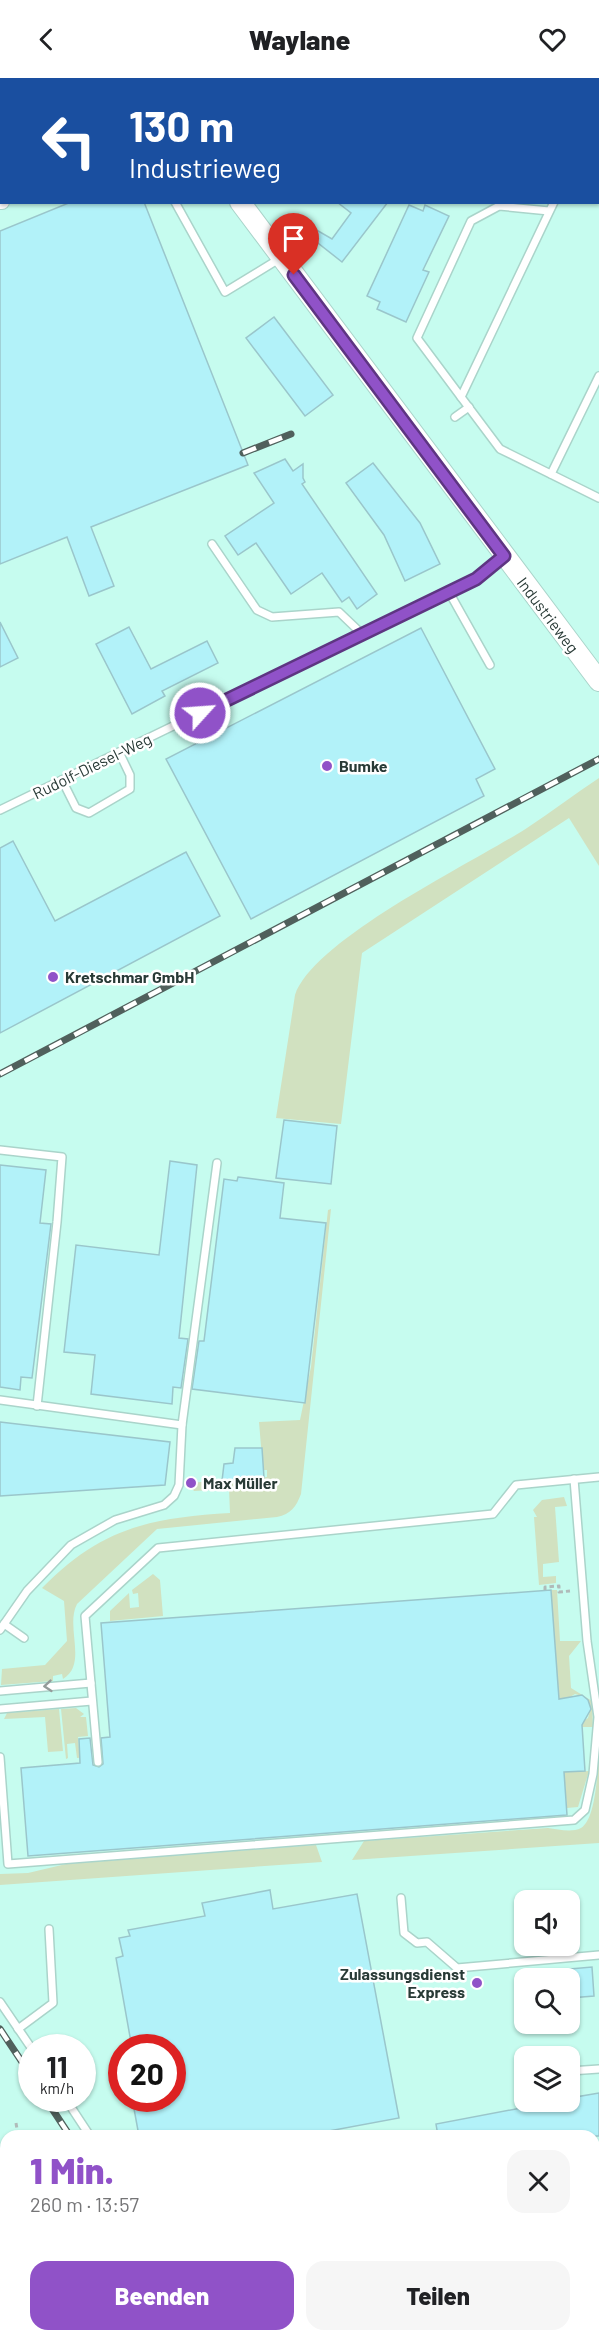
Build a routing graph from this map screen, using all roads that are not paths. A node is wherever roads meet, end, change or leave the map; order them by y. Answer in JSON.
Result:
{"nodes":[{"id":1,"x":176,"y":204,"type":"edge"},
{"id":2,"x":241,"y":204,"type":"edge"},
{"id":3,"x":553,"y":204,"type":"edge"},
{"id":4,"x":549,"y":211,"type":"junction"},
{"id":5,"x":281,"y":258,"type":"junction"},
{"id":6,"x":599,"y":376,"type":"edge"},
{"id":7,"x":461,"y":397,"type":"junction"},
{"id":8,"x":469,"y":407,"type":"junction"},
{"id":9,"x":455,"y":417,"type":"dead end"},
{"id":10,"x":551,"y":474,"type":"junction"},
{"id":11,"x":599,"y":498,"type":"edge"},
{"id":12,"x":212,"y":544,"type":"dead end"},
{"id":13,"x":504,"y":556,"type":"junction"},
{"id":14,"x":449,"y":592,"type":"junction"},
{"id":15,"x":362,"y":634,"type":"junction"},
{"id":16,"x":490,"y":665,"type":"dead end"},
{"id":17,"x":599,"y":681,"type":"edge"},
{"id":18,"x":119,"y":752,"type":"junction"},
{"id":19,"x":62,"y":780,"type":"junction"},
{"id":20,"x":0,"y":810,"type":"edge"},
{"id":21,"x":0,"y":1150,"type":"edge"},
{"id":22,"x":217,"y":1163,"type":"dead end"},
{"id":23,"x":0,"y":1400,"type":"edge"},
{"id":24,"x":37,"y":1406,"type":"junction"},
{"id":25,"x":182,"y":1425,"type":"junction"},
{"id":26,"x":599,"y":1477,"type":"edge"},
{"id":27,"x":574,"y":1479,"type":"junction"},
{"id":28,"x":2,"y":1627,"type":"edge"},
{"id":29,"x":24,"y":1638,"type":"dead end"},
{"id":30,"x":91,"y":1683,"type":"junction"},
{"id":31,"x":0,"y":1691,"type":"edge"},
{"id":32,"x":92,"y":1701,"type":"junction"},
{"id":33,"x":0,"y":1709,"type":"edge"},
{"id":34,"x":0,"y":1757,"type":"edge"},
{"id":35,"x":98,"y":1762,"type":"dead end"},
{"id":36,"x":401,"y":1898,"type":"dead end"},
{"id":37,"x":49,"y":1929,"type":"dead end"},
{"id":38,"x":599,"y":1955,"type":"edge"},
{"id":39,"x":0,"y":2002,"type":"edge"},
{"id":40,"x":18,"y":2029,"type":"junction"},
{"id":41,"x":22,"y":2034,"type":"edge"},
{"id":42,"x":599,"y":2069,"type":"edge"},
{"id":43,"x":580,"y":2071,"type":"edge"},
{"id":44,"x":74,"y":2112,"type":"edge"},
{"id":45,"x":86,"y":2130,"type":"edge"}],
"edges":[{"from":1,"to":5,"type":"lane"},
{"from":2,"to":5,"type":"street","name":"Industrieweg"},
{"from":3,"to":4,"type":"lane"},
{"from":4,"to":7,"type":"lane"},
{"from":4,"to":7,"type":"lane"},
{"from":5,"to":13,"type":"street","name":"Industrieweg"},
{"from":6,"to":10,"type":"lane"},
{"from":7,"to":8,"type":"lane"},
{"from":8,"to":9,"type":"lane"},
{"from":8,"to":10,"type":"lane"},
{"from":10,"to":11,"type":"lane"},
{"from":12,"to":15,"type":"lane"},
{"from":13,"to":14,"type":"lane","name":"Rudolf-Diesel-Weg"},
{"from":13,"to":17,"type":"street","name":"Industrieweg"},
{"from":14,"to":15,"type":"lane","name":"Rudolf-Diesel-Weg"},
{"from":14,"to":16,"type":"lane"},
{"from":15,"to":18,"type":"lane","name":"Rudolf-Diesel-Weg"},
{"from":18,"to":19,"type":"lane","name":"Rudolf-Diesel-Weg"},
{"from":18,"to":19,"type":"lane"},
{"from":19,"to":20,"type":"lane","name":"Rudolf-Diesel-Weg"},
{"from":21,"to":24,"type":"lane"},
{"from":22,"to":25,"type":"lane"},
{"from":23,"to":24,"type":"lane"},
{"from":24,"to":25,"type":"lane"},
{"from":25,"to":28,"type":"lane"},
{"from":26,"to":27,"type":"lane"},
{"from":27,"to":30,"type":"lane"},
{"from":27,"to":34,"type":"lane"},
{"from":28,"to":29,"type":"lane"},
{"from":30,"to":31,"type":"lane","one_way":true},
{"from":30,"to":32,"type":"lane"},
{"from":32,"to":33,"type":"lane"},
{"from":32,"to":35,"type":"lane"},
{"from":36,"to":38,"type":"lane"},
{"from":37,"to":40,"type":"lane"},
{"from":39,"to":40,"type":"lane"},
{"from":40,"to":41,"type":"lane"},
{"from":42,"to":43,"type":"lane"},
{"from":44,"to":45,"type":"lane"}]}
